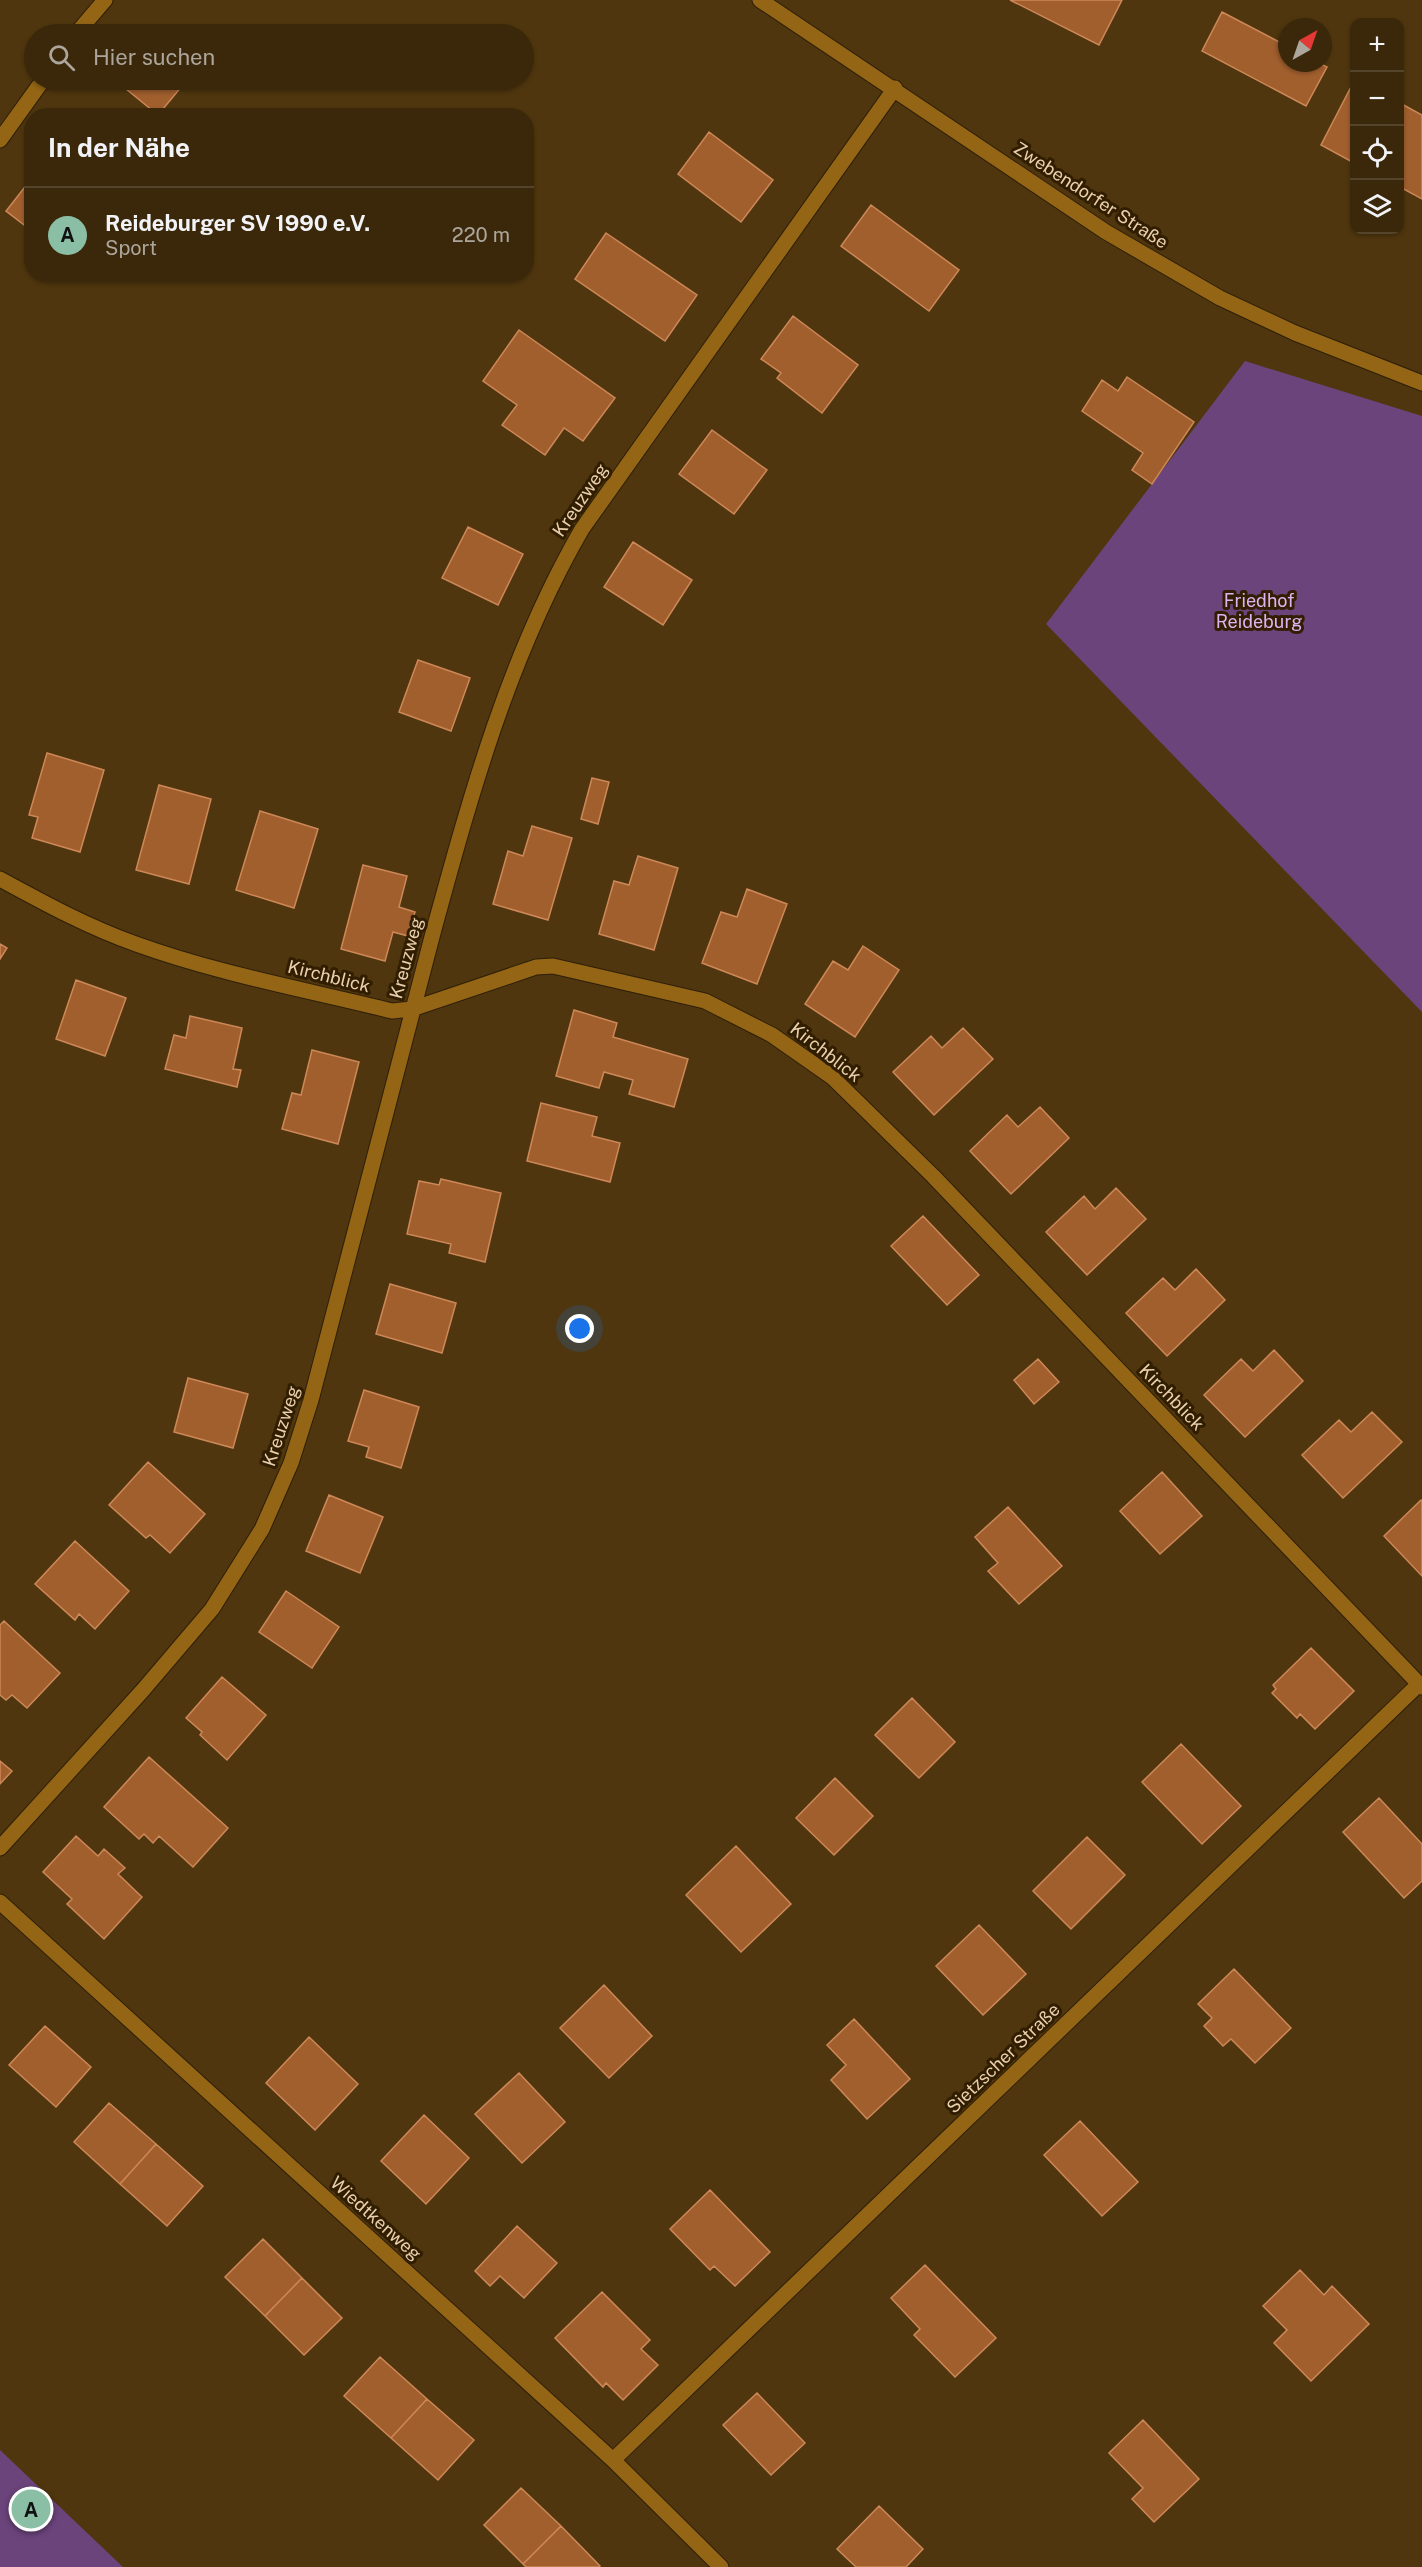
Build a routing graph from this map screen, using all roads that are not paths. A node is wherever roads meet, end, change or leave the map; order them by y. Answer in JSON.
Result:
{"nodes":[{"id":1,"x":105,"y":0,"type":"edge"},
{"id":2,"x":760,"y":0,"type":"edge"},
{"id":3,"x":85,"y":24,"type":"edge"},
{"id":4,"x":895,"y":88,"type":"junction"},
{"id":5,"x":36,"y":90,"type":"edge"},
{"id":6,"x":0,"y":140,"type":"edge"},
{"id":7,"x":1422,"y":383,"type":"edge"},
{"id":8,"x":0,"y":879,"type":"edge"},
{"id":9,"x":412,"y":1009,"type":"junction"},
{"id":10,"x":1421,"y":1685,"type":"edge"},
{"id":11,"x":0,"y":1848,"type":"edge"},
{"id":12,"x":0,"y":1902,"type":"edge"},
{"id":13,"x":613,"y":2460,"type":"junction"},
{"id":14,"x":721,"y":2567,"type":"edge"}],
"edges":[{"from":1,"to":3,"type":"street"},
{"from":2,"to":4,"type":"street","name":"Zwebendorfer Straße"},
{"from":4,"to":7,"type":"street","name":"Zwebendorfer Straße"},
{"from":4,"to":9,"type":"street","name":"Kreuzweg"},
{"from":5,"to":6,"type":"street"},
{"from":8,"to":9,"type":"street","name":"Kirchblick"},
{"from":9,"to":10,"type":"street","name":"Kirchblick"},
{"from":9,"to":11,"type":"street","name":"Kreuzweg"},
{"from":10,"to":13,"type":"street","name":"Sietzscher Straße"},
{"from":12,"to":13,"type":"street","name":"Wiedtkenweg"},
{"from":13,"to":14,"type":"street","name":"Wiedtkenweg"}]}
